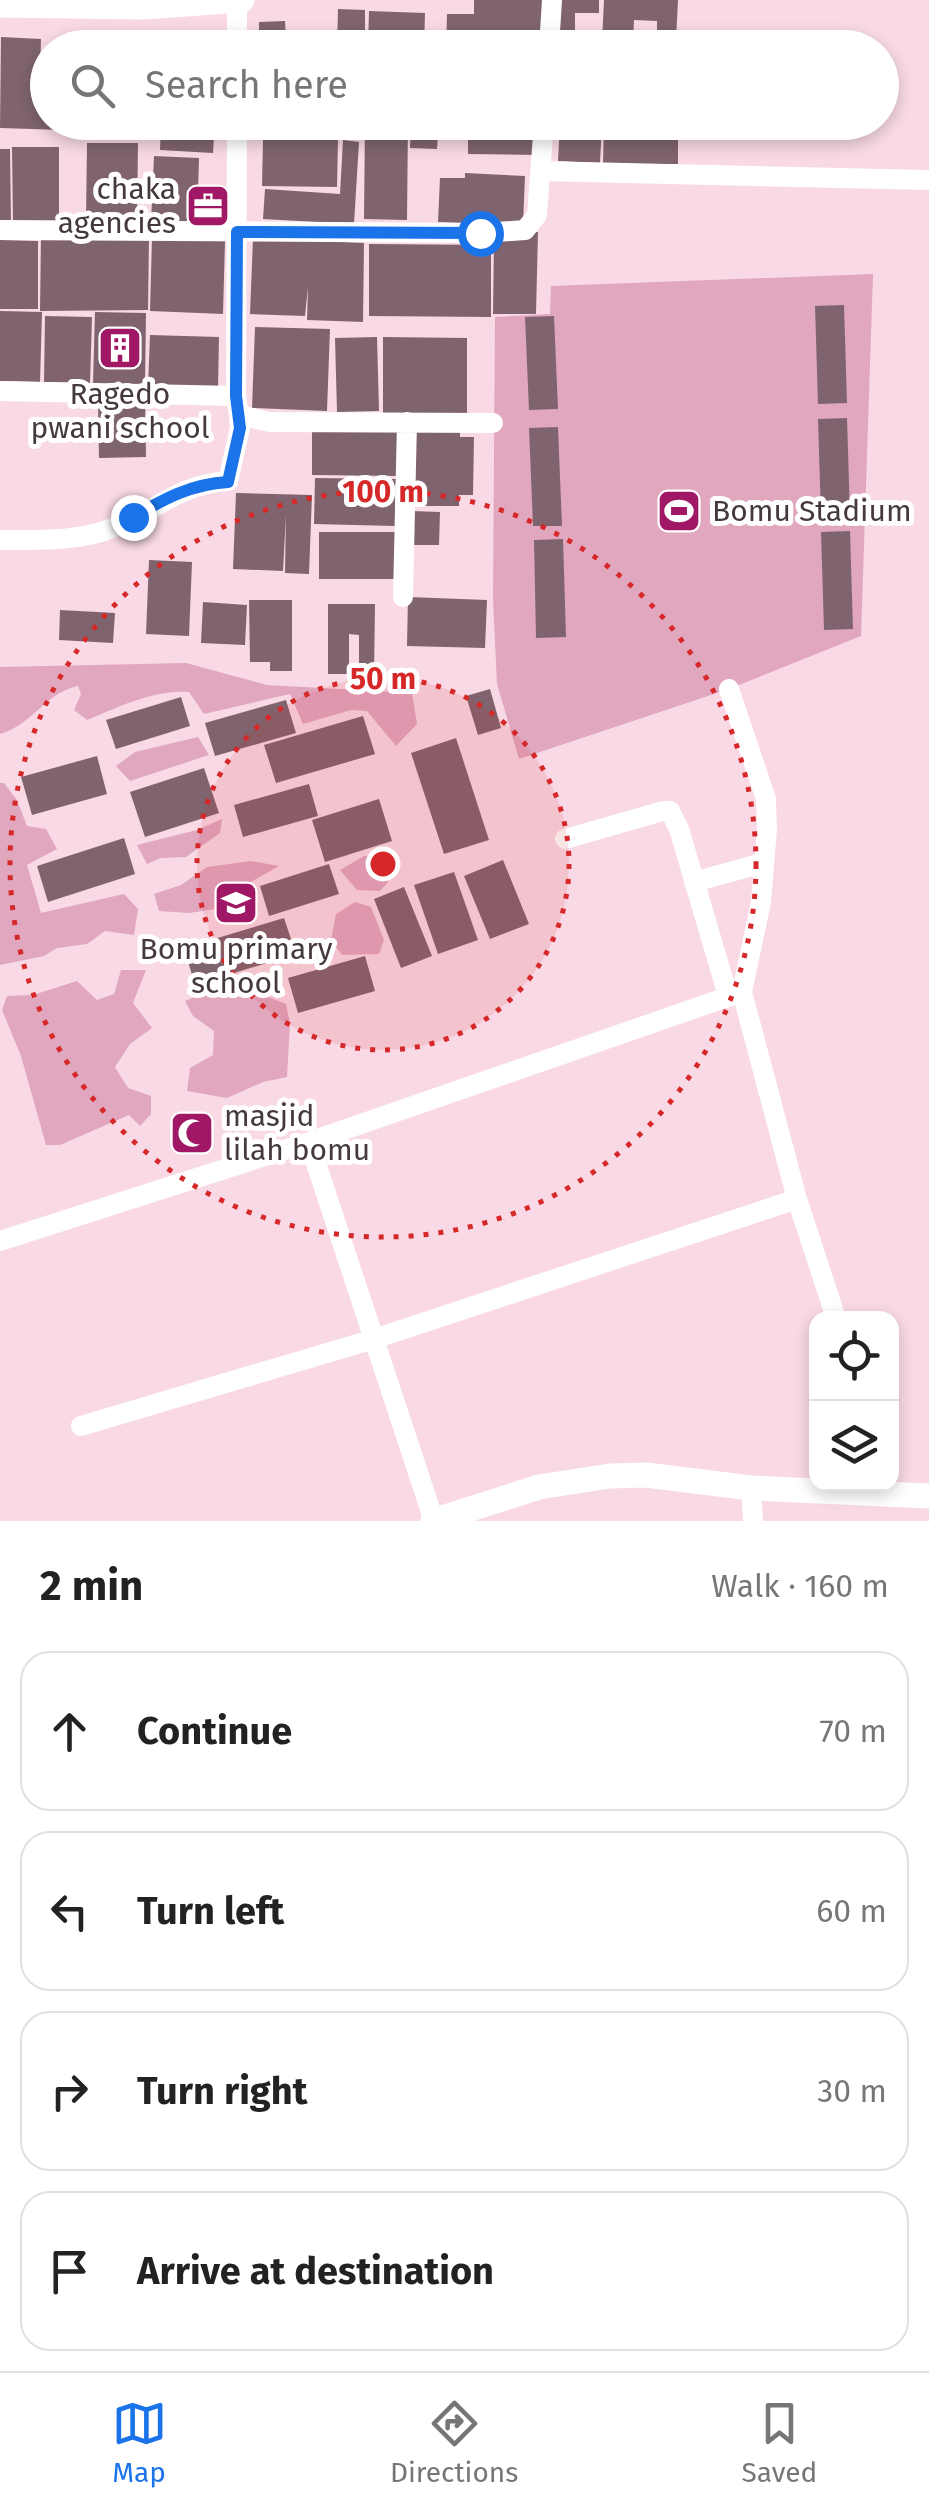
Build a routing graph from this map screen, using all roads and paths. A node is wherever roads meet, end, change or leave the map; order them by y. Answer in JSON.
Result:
{"nodes":[{"id":1,"x":240,"y":0,"type":"edge"},
{"id":2,"x":552,"y":0,"type":"edge"},
{"id":3,"x":144,"y":3,"type":"edge"},
{"id":4,"x":0,"y":5,"type":"edge"},
{"id":5,"x":238,"y":30,"type":"edge"},
{"id":6,"x":550,"y":30,"type":"edge"},
{"id":7,"x":237,"y":140,"type":"edge"},
{"id":8,"x":543,"y":140,"type":"edge"},
{"id":9,"x":540,"y":171,"type":"junction"},
{"id":10,"x":929,"y":180,"type":"edge"},
{"id":11,"x":0,"y":230,"type":"edge"},
{"id":12,"x":237,"y":232,"type":"junction"},
{"id":13,"x":0,"y":391,"type":"edge"},
{"id":14,"x":237,"y":405,"type":"junction"},
{"id":15,"x":407,"y":422,"type":"junction"},
{"id":16,"x":492,"y":422,"type":"dead end"},
{"id":17,"x":0,"y":540,"type":"edge"},
{"id":18,"x":404,"y":596,"type":"dead end"},
{"id":19,"x":729,"y":689,"type":"dead end"},
{"id":20,"x":565,"y":839,"type":"dead end"},
{"id":21,"x":764,"y":863,"type":"junction"},
{"id":22,"x":694,"y":882,"type":"junction"},
{"id":23,"x":735,"y":994,"type":"junction"},
{"id":24,"x":309,"y":1142,"type":"junction"},
{"id":25,"x":797,"y":1199,"type":"junction"},
{"id":26,"x":0,"y":1241,"type":"edge"},
{"id":27,"x":834,"y":1311,"type":"edge"},
{"id":28,"x":374,"y":1339,"type":"junction"},
{"id":29,"x":81,"y":1426,"type":"dead end"},
{"id":30,"x":809,"y":1487,"type":"edge"},
{"id":31,"x":751,"y":1488,"type":"junction"},
{"id":32,"x":886,"y":1491,"type":"edge"},
{"id":33,"x":929,"y":1496,"type":"edge"},
{"id":34,"x":434,"y":1521,"type":"edge"},
{"id":35,"x":753,"y":1521,"type":"edge"}],
"edges":[{"from":1,"to":3,"type":"street"},
{"from":1,"to":5,"type":"street"},
{"from":2,"to":6,"type":"street"},
{"from":3,"to":4,"type":"street"},
{"from":7,"to":12,"type":"street"},
{"from":8,"to":9,"type":"street"},
{"from":9,"to":10,"type":"street"},
{"from":9,"to":12,"type":"street"},
{"from":11,"to":12,"type":"street"},
{"from":12,"to":14,"type":"street"},
{"from":13,"to":14,"type":"street"},
{"from":14,"to":15,"type":"street"},
{"from":14,"to":17,"type":"street"},
{"from":15,"to":16,"type":"street"},
{"from":15,"to":18,"type":"street"},
{"from":19,"to":21,"type":"street"},
{"from":20,"to":22,"type":"street"},
{"from":21,"to":22,"type":"street"},
{"from":21,"to":23,"type":"street"},
{"from":22,"to":23,"type":"street"},
{"from":23,"to":24,"type":"street"},
{"from":23,"to":25,"type":"street"},
{"from":24,"to":26,"type":"street"},
{"from":24,"to":28,"type":"street"},
{"from":25,"to":27,"type":"street"},
{"from":25,"to":28,"type":"street"},
{"from":28,"to":29,"type":"street"},
{"from":28,"to":34,"type":"street"},
{"from":30,"to":31,"type":"street"},
{"from":31,"to":34,"type":"street"},
{"from":31,"to":35,"type":"street"},
{"from":32,"to":33,"type":"street"}]}
